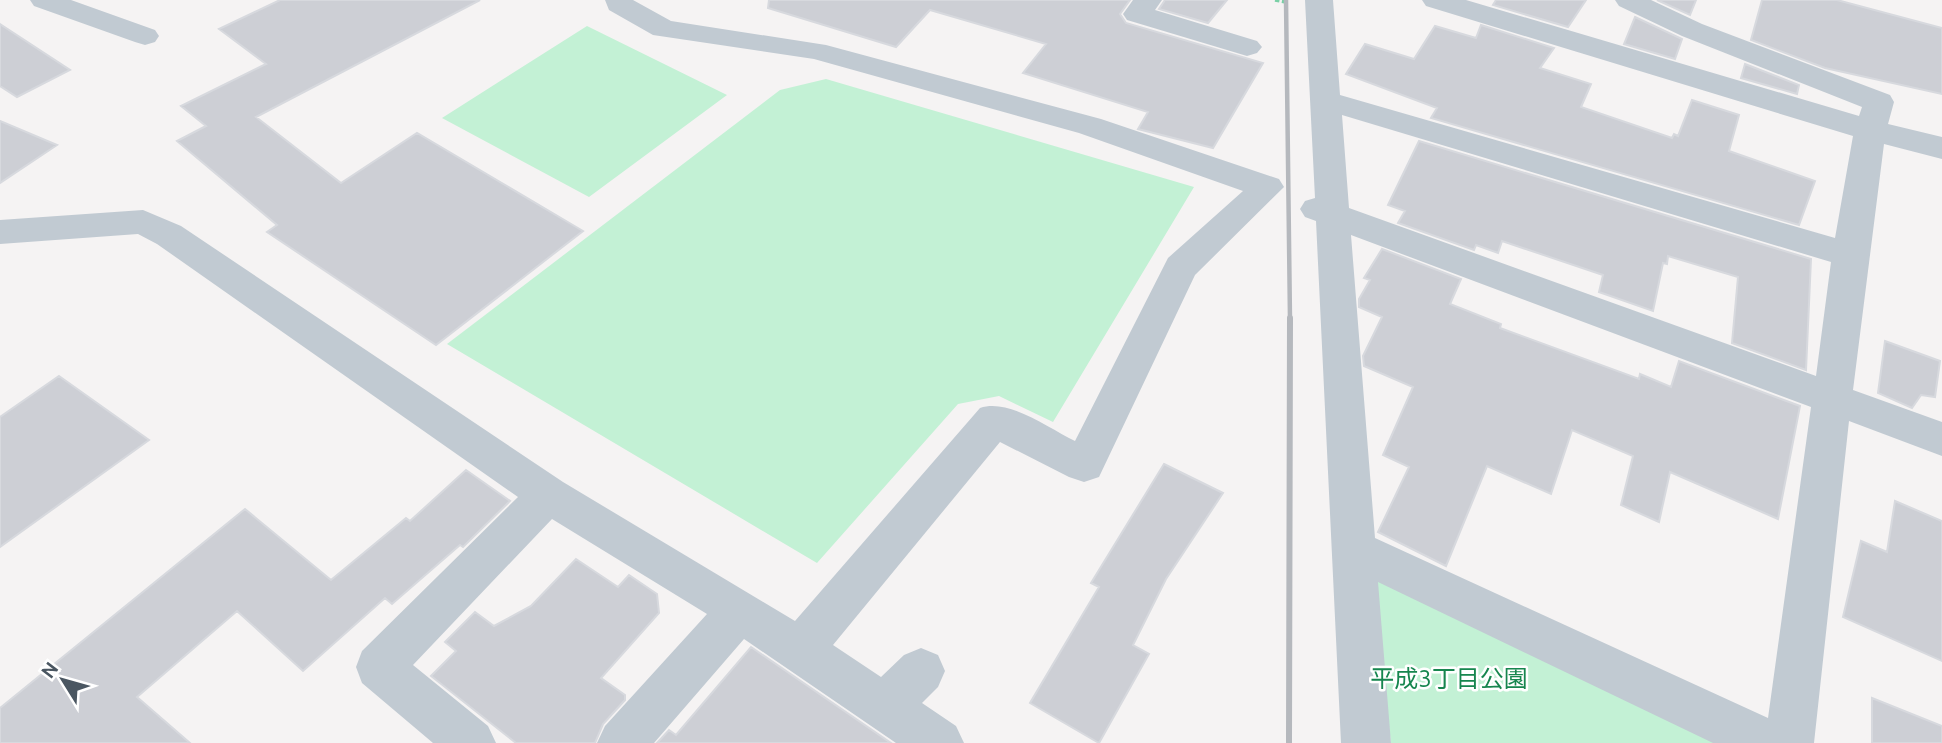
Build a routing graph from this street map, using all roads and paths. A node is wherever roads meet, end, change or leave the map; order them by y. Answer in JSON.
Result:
{"nodes":[{"id":1,"x":44,"y":0,"type":"edge"},
{"id":2,"x":619,"y":0,"type":"edge"},
{"id":3,"x":1148,"y":0,"type":"edge"},
{"id":4,"x":1319,"y":0,"type":"edge"},
{"id":5,"x":1436,"y":0,"type":"edge"},
{"id":6,"x":1629,"y":0,"type":"edge"},
{"id":7,"x":145,"y":36,"type":"dead end"},
{"id":8,"x":1247,"y":47,"type":"dead end"},
{"id":9,"x":1324,"y":100,"type":"junction"},
{"id":10,"x":1870,"y":130,"type":"junction"},
{"id":11,"x":1942,"y":148,"type":"edge"},
{"id":12,"x":1324,"y":211,"type":"junction"},
{"id":13,"x":0,"y":232,"type":"edge"},
{"id":14,"x":1850,"y":255,"type":"junction"},
{"id":15,"x":1832,"y":396,"type":"junction"},
{"id":16,"x":1942,"y":439,"type":"edge"},
{"id":17,"x":548,"y":495,"type":"junction"},
{"id":18,"x":1356,"y":550,"type":"junction"},
{"id":19,"x":740,"y":610,"type":"junction"},
{"id":20,"x":801,"y":649,"type":"junction"},
{"id":21,"x":921,"y":671,"type":"dead end"},
{"id":22,"x":885,"y":706,"type":"junction"},
{"id":23,"x":471,"y":743,"type":"edge"},
{"id":24,"x":622,"y":743,"type":"edge"},
{"id":25,"x":939,"y":743,"type":"edge"},
{"id":26,"x":1366,"y":743,"type":"edge"},
{"id":27,"x":1766,"y":743,"type":"edge"},
{"id":28,"x":1790,"y":743,"type":"edge"}],
"edges":[{"from":1,"to":7,"type":"street"},
{"from":2,"to":20,"type":"street"},
{"from":3,"to":8,"type":"street"},
{"from":4,"to":9,"type":"street"},
{"from":5,"to":10,"type":"street"},
{"from":6,"to":10,"type":"street"},
{"from":9,"to":12,"type":"street"},
{"from":9,"to":14,"type":"street"},
{"from":10,"to":11,"type":"street"},
{"from":10,"to":14,"type":"street"},
{"from":12,"to":15,"type":"street"},
{"from":12,"to":18,"type":"street"},
{"from":13,"to":17,"type":"street"},
{"from":14,"to":15,"type":"street"},
{"from":15,"to":16,"type":"street"},
{"from":15,"to":28,"type":"street"},
{"from":17,"to":19,"type":"street"},
{"from":17,"to":23,"type":"street"},
{"from":18,"to":26,"type":"street"},
{"from":18,"to":27,"type":"street"},
{"from":19,"to":20,"type":"street"},
{"from":19,"to":24,"type":"street"},
{"from":20,"to":22,"type":"street"},
{"from":21,"to":22,"type":"street"},
{"from":22,"to":25,"type":"street"}]}
